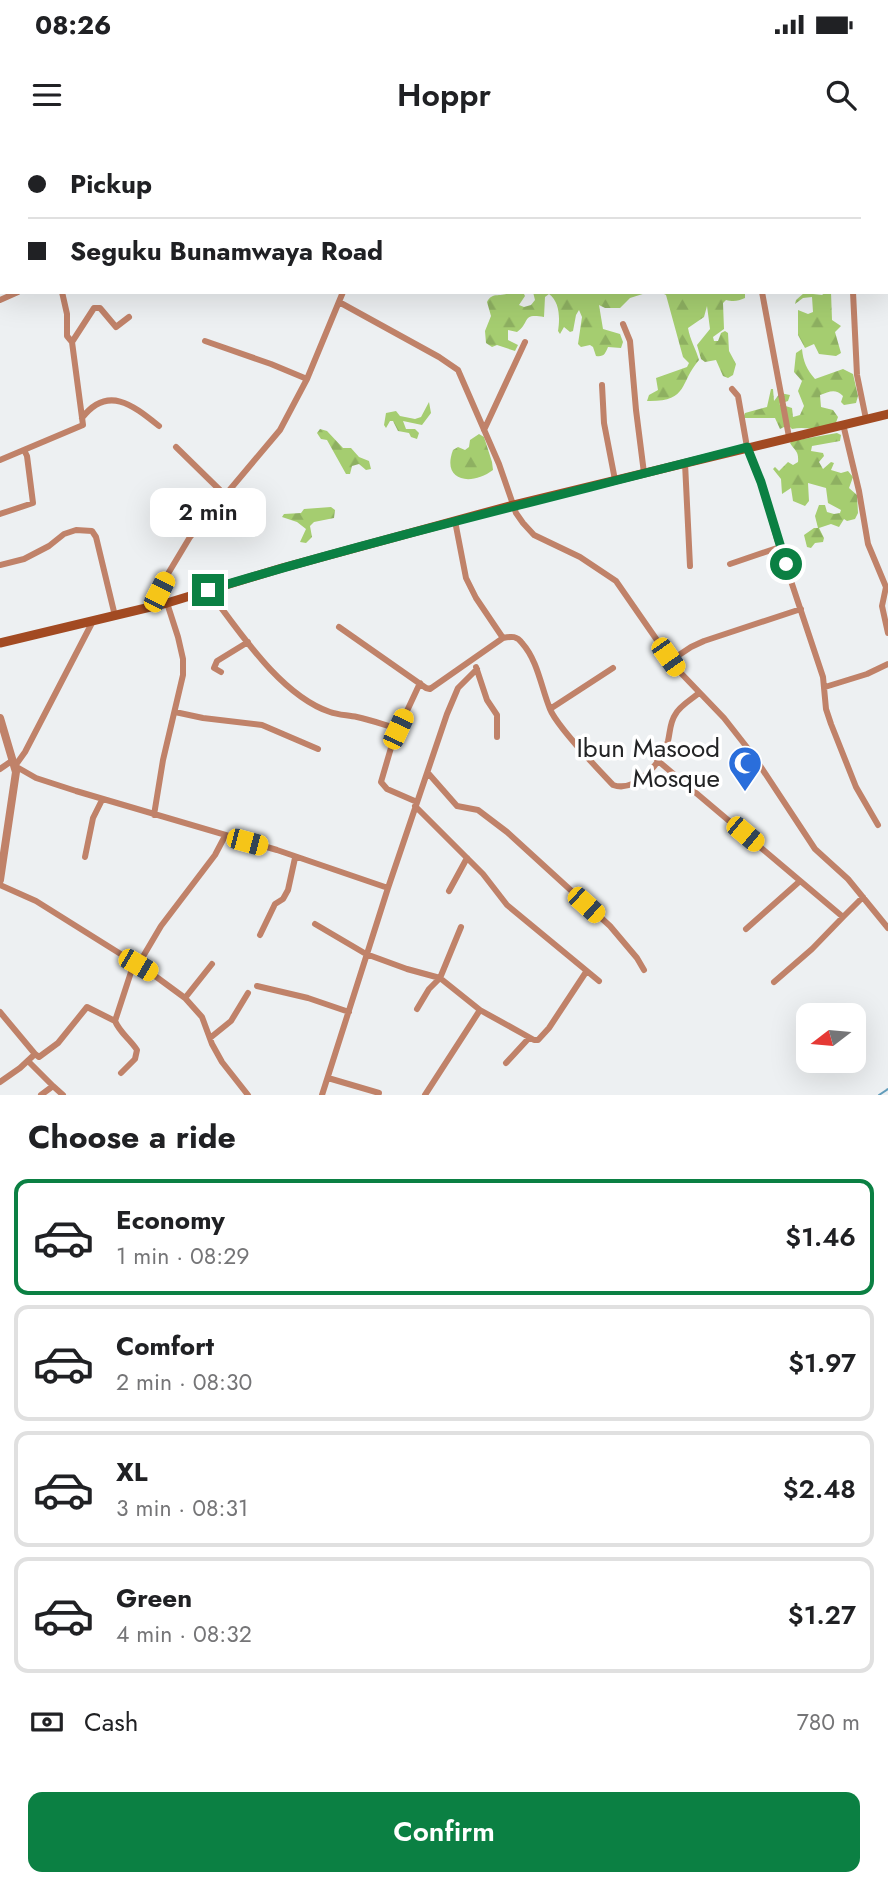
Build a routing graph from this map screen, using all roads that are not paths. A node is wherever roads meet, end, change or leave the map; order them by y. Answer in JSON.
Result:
{"nodes":[{"id":1,"x":62,"y":294,"type":"edge"},
{"id":2,"x":341,"y":294,"type":"edge"},
{"id":3,"x":762,"y":294,"type":"edge"},
{"id":4,"x":853,"y":294,"type":"edge"},
{"id":5,"x":339,"y":302,"type":"junction"},
{"id":6,"x":129,"y":317,"type":"dead end"},
{"id":7,"x":623,"y":324,"type":"dead end"},
{"id":8,"x":205,"y":341,"type":"dead end"},
{"id":9,"x":72,"y":342,"type":"junction"},
{"id":10,"x":525,"y":342,"type":"dead end"},
{"id":11,"x":307,"y":379,"type":"junction"},
{"id":12,"x":602,"y":385,"type":"dead end"},
{"id":13,"x":732,"y":389,"type":"dead end"},
{"id":14,"x":888,"y":414,"type":"edge"},
{"id":15,"x":82,"y":418,"type":"junction"},
{"id":16,"x":866,"y":419,"type":"junction"},
{"id":17,"x":843,"y":424,"type":"junction"},
{"id":18,"x":159,"y":426,"type":"dead end"},
{"id":19,"x":484,"y":430,"type":"junction"},
{"id":20,"x":789,"y":437,"type":"junction"},
{"id":21,"x":176,"y":447,"type":"dead end"},
{"id":22,"x":747,"y":447,"type":"junction"},
{"id":23,"x":24,"y":450,"type":"junction"},
{"id":24,"x":0,"y":460,"type":"edge"},
{"id":25,"x":685,"y":463,"type":"junction"},
{"id":26,"x":644,"y":473,"type":"junction"},
{"id":27,"x":615,"y":480,"type":"junction"},
{"id":28,"x":225,"y":495,"type":"junction"},
{"id":29,"x":513,"y":505,"type":"junction"},
{"id":30,"x":0,"y":514,"type":"edge"},
{"id":31,"x":455,"y":521,"type":"junction"},
{"id":32,"x":780,"y":547,"type":"junction"},
{"id":33,"x":730,"y":564,"type":"dead end"},
{"id":34,"x":0,"y":565,"type":"edge"},
{"id":35,"x":690,"y":566,"type":"dead end"},
{"id":36,"x":208,"y":590,"type":"junction"},
{"id":37,"x":167,"y":603,"type":"junction"},
{"id":38,"x":152,"y":607,"type":"junction"},
{"id":39,"x":801,"y":609,"type":"junction"},
{"id":40,"x":115,"y":616,"type":"junction"},
{"id":41,"x":93,"y":621,"type":"junction"},
{"id":42,"x":339,"y":627,"type":"dead end"},
{"id":43,"x":888,"y":633,"type":"edge"},
{"id":44,"x":503,"y":638,"type":"junction"},
{"id":45,"x":248,"y":642,"type":"junction"},
{"id":46,"x":0,"y":643,"type":"edge"},
{"id":47,"x":668,"y":657,"type":"junction"},
{"id":48,"x":474,"y":659,"type":"junction"},
{"id":49,"x":888,"y":664,"type":"edge"},
{"id":50,"x":613,"y":668,"type":"dead end"},
{"id":51,"x":477,"y":669,"type":"junction"},
{"id":52,"x":220,"y":671,"type":"dead end"},
{"id":53,"x":420,"y":683,"type":"junction"},
{"id":54,"x":825,"y":687,"type":"junction"},
{"id":55,"x":699,"y":693,"type":"junction"},
{"id":56,"x":550,"y":709,"type":"junction"},
{"id":57,"x":175,"y":712,"type":"junction"},
{"id":58,"x":0,"y":718,"type":"edge"},
{"id":59,"x":398,"y":729,"type":"junction"},
{"id":60,"x":497,"y":737,"type":"dead end"},
{"id":61,"x":318,"y":749,"type":"dead end"},
{"id":62,"x":657,"y":760,"type":"junction"},
{"id":63,"x":14,"y":763,"type":"junction"},
{"id":64,"x":0,"y":769,"type":"edge"},
{"id":65,"x":428,"y":773,"type":"junction"},
{"id":66,"x":102,"y":800,"type":"junction"},
{"id":67,"x":416,"y":804,"type":"junction"},
{"id":68,"x":154,"y":815,"type":"junction"},
{"id":69,"x":878,"y":825,"type":"dead end"},
{"id":70,"x":225,"y":836,"type":"junction"},
{"id":71,"x":85,"y":857,"type":"dead end"},
{"id":72,"x":295,"y":858,"type":"junction"},
{"id":73,"x":467,"y":858,"type":"junction"},
{"id":74,"x":800,"y":881,"type":"junction"},
{"id":75,"x":0,"y":883,"type":"edge"},
{"id":76,"x":388,"y":888,"type":"junction"},
{"id":77,"x":449,"y":891,"type":"dead end"},
{"id":78,"x":863,"y":897,"type":"junction"},
{"id":79,"x":843,"y":917,"type":"junction"},
{"id":80,"x":315,"y":924,"type":"dead end"},
{"id":81,"x":461,"y":928,"type":"dead end"},
{"id":82,"x":888,"y":928,"type":"edge"},
{"id":83,"x":746,"y":929,"type":"dead end"},
{"id":84,"x":260,"y":935,"type":"dead end"},
{"id":85,"x":366,"y":954,"type":"junction"},
{"id":86,"x":136,"y":964,"type":"junction"},
{"id":87,"x":212,"y":964,"type":"dead end"},
{"id":88,"x":644,"y":970,"type":"dead end"},
{"id":89,"x":586,"y":972,"type":"junction"},
{"id":90,"x":440,"y":978,"type":"junction"},
{"id":91,"x":600,"y":981,"type":"dead end"},
{"id":92,"x":774,"y":982,"type":"dead end"},
{"id":93,"x":257,"y":986,"type":"dead end"},
{"id":94,"x":248,"y":993,"type":"dead end"},
{"id":95,"x":185,"y":998,"type":"junction"},
{"id":96,"x":417,"y":1009,"type":"dead end"},
{"id":97,"x":480,"y":1010,"type":"junction"},
{"id":98,"x":0,"y":1012,"type":"edge"},
{"id":99,"x":349,"y":1012,"type":"junction"},
{"id":100,"x":115,"y":1021,"type":"junction"},
{"id":101,"x":210,"y":1038,"type":"junction"},
{"id":102,"x":529,"y":1038,"type":"junction"},
{"id":103,"x":35,"y":1054,"type":"junction"},
{"id":104,"x":28,"y":1061,"type":"junction"},
{"id":105,"x":506,"y":1063,"type":"dead end"},
{"id":106,"x":121,"y":1073,"type":"dead end"},
{"id":107,"x":328,"y":1078,"type":"junction"},
{"id":108,"x":0,"y":1082,"type":"edge"},
{"id":109,"x":53,"y":1086,"type":"junction"},
{"id":110,"x":379,"y":1093,"type":"dead end"},
{"id":111,"x":41,"y":1095,"type":"edge"},
{"id":112,"x":63,"y":1095,"type":"edge"},
{"id":113,"x":248,"y":1095,"type":"edge"},
{"id":114,"x":322,"y":1095,"type":"edge"},
{"id":115,"x":425,"y":1095,"type":"edge"}],
"edges":[{"from":1,"to":9,"type":"street"},
{"from":2,"to":5,"type":"street"},
{"from":3,"to":20,"type":"street"},
{"from":4,"to":16,"type":"street"},
{"from":5,"to":11,"type":"street"},
{"from":5,"to":19,"type":"street"},
{"from":6,"to":9,"type":"street"},
{"from":7,"to":26,"type":"street"},
{"from":8,"to":11,"type":"street"},
{"from":9,"to":15,"type":"street"},
{"from":10,"to":19,"type":"street"},
{"from":11,"to":28,"type":"street"},
{"from":12,"to":27,"type":"street"},
{"from":13,"to":22,"type":"street"},
{"from":14,"to":16,"type":"main road"},
{"from":15,"to":18,"type":"street"},
{"from":15,"to":23,"type":"street"},
{"from":16,"to":17,"type":"main road"},
{"from":17,"to":20,"type":"main road"},
{"from":17,"to":43,"type":"street"},
{"from":19,"to":29,"type":"street"},
{"from":20,"to":22,"type":"main road"},
{"from":21,"to":28,"type":"street"},
{"from":22,"to":25,"type":"main road"},
{"from":22,"to":32,"type":"street"},
{"from":23,"to":24,"type":"street"},
{"from":23,"to":30,"type":"street"},
{"from":25,"to":26,"type":"main road"},
{"from":25,"to":35,"type":"street"},
{"from":26,"to":27,"type":"main road"},
{"from":27,"to":29,"type":"main road"},
{"from":28,"to":38,"type":"street"},
{"from":29,"to":31,"type":"main road"},
{"from":29,"to":47,"type":"street"},
{"from":31,"to":36,"type":"main road"},
{"from":31,"to":44,"type":"street"},
{"from":32,"to":33,"type":"street"},
{"from":32,"to":39,"type":"street"},
{"from":34,"to":40,"type":"street"},
{"from":36,"to":37,"type":"main road"},
{"from":36,"to":45,"type":"street"},
{"from":37,"to":38,"type":"main road"},
{"from":37,"to":57,"type":"street"},
{"from":38,"to":40,"type":"main road"},
{"from":39,"to":47,"type":"street"},
{"from":39,"to":54,"type":"street"},
{"from":40,"to":41,"type":"main road"},
{"from":41,"to":46,"type":"main road"},
{"from":41,"to":63,"type":"street"},
{"from":42,"to":53,"type":"street"},
{"from":44,"to":48,"type":"street"},
{"from":44,"to":56,"type":"street"},
{"from":45,"to":52,"type":"street"},
{"from":45,"to":59,"type":"street"},
{"from":47,"to":55,"type":"street"},
{"from":48,"to":51,"type":"street"},
{"from":48,"to":53,"type":"street"},
{"from":49,"to":54,"type":"street"},
{"from":50,"to":56,"type":"street"},
{"from":51,"to":60,"type":"street"},
{"from":51,"to":65,"type":"street"},
{"from":53,"to":59,"type":"street"},
{"from":54,"to":69,"type":"street"},
{"from":55,"to":62,"type":"street"},
{"from":55,"to":78,"type":"street"},
{"from":56,"to":62,"type":"street"},
{"from":57,"to":61,"type":"street"},
{"from":57,"to":68,"type":"street"},
{"from":58,"to":63,"type":"street"},
{"from":59,"to":67,"type":"street"},
{"from":62,"to":74,"type":"street"},
{"from":63,"to":64,"type":"street"},
{"from":63,"to":66,"type":"street"},
{"from":63,"to":75,"type":"street"},
{"from":65,"to":67,"type":"street"},
{"from":65,"to":88,"type":"street"},
{"from":66,"to":68,"type":"street"},
{"from":66,"to":71,"type":"street"},
{"from":67,"to":73,"type":"street"},
{"from":67,"to":76,"type":"street"},
{"from":68,"to":70,"type":"street"},
{"from":70,"to":72,"type":"street"},
{"from":70,"to":86,"type":"street"},
{"from":72,"to":76,"type":"street"},
{"from":72,"to":84,"type":"street"},
{"from":73,"to":77,"type":"street"},
{"from":73,"to":89,"type":"street"},
{"from":74,"to":79,"type":"street"},
{"from":74,"to":83,"type":"street"},
{"from":75,"to":86,"type":"street"},
{"from":76,"to":85,"type":"street"},
{"from":78,"to":79,"type":"street"},
{"from":78,"to":82,"type":"street"},
{"from":79,"to":92,"type":"street"},
{"from":80,"to":85,"type":"street"},
{"from":81,"to":90,"type":"street"},
{"from":85,"to":90,"type":"street"},
{"from":85,"to":99,"type":"street"},
{"from":86,"to":95,"type":"street"},
{"from":86,"to":100,"type":"street"},
{"from":87,"to":95,"type":"street"},
{"from":89,"to":91,"type":"street"},
{"from":89,"to":102,"type":"street"},
{"from":90,"to":96,"type":"street"},
{"from":90,"to":97,"type":"street"},
{"from":93,"to":99,"type":"street"},
{"from":94,"to":101,"type":"street"},
{"from":95,"to":101,"type":"street"},
{"from":97,"to":102,"type":"street"},
{"from":97,"to":115,"type":"street"},
{"from":98,"to":103,"type":"street"},
{"from":99,"to":107,"type":"street"},
{"from":100,"to":103,"type":"street"},
{"from":100,"to":106,"type":"street"},
{"from":101,"to":113,"type":"street"},
{"from":102,"to":105,"type":"street"},
{"from":103,"to":104,"type":"street"},
{"from":104,"to":108,"type":"street"},
{"from":104,"to":109,"type":"street"},
{"from":107,"to":110,"type":"street"},
{"from":107,"to":114,"type":"street"},
{"from":109,"to":111,"type":"street"},
{"from":109,"to":112,"type":"street"}]}
